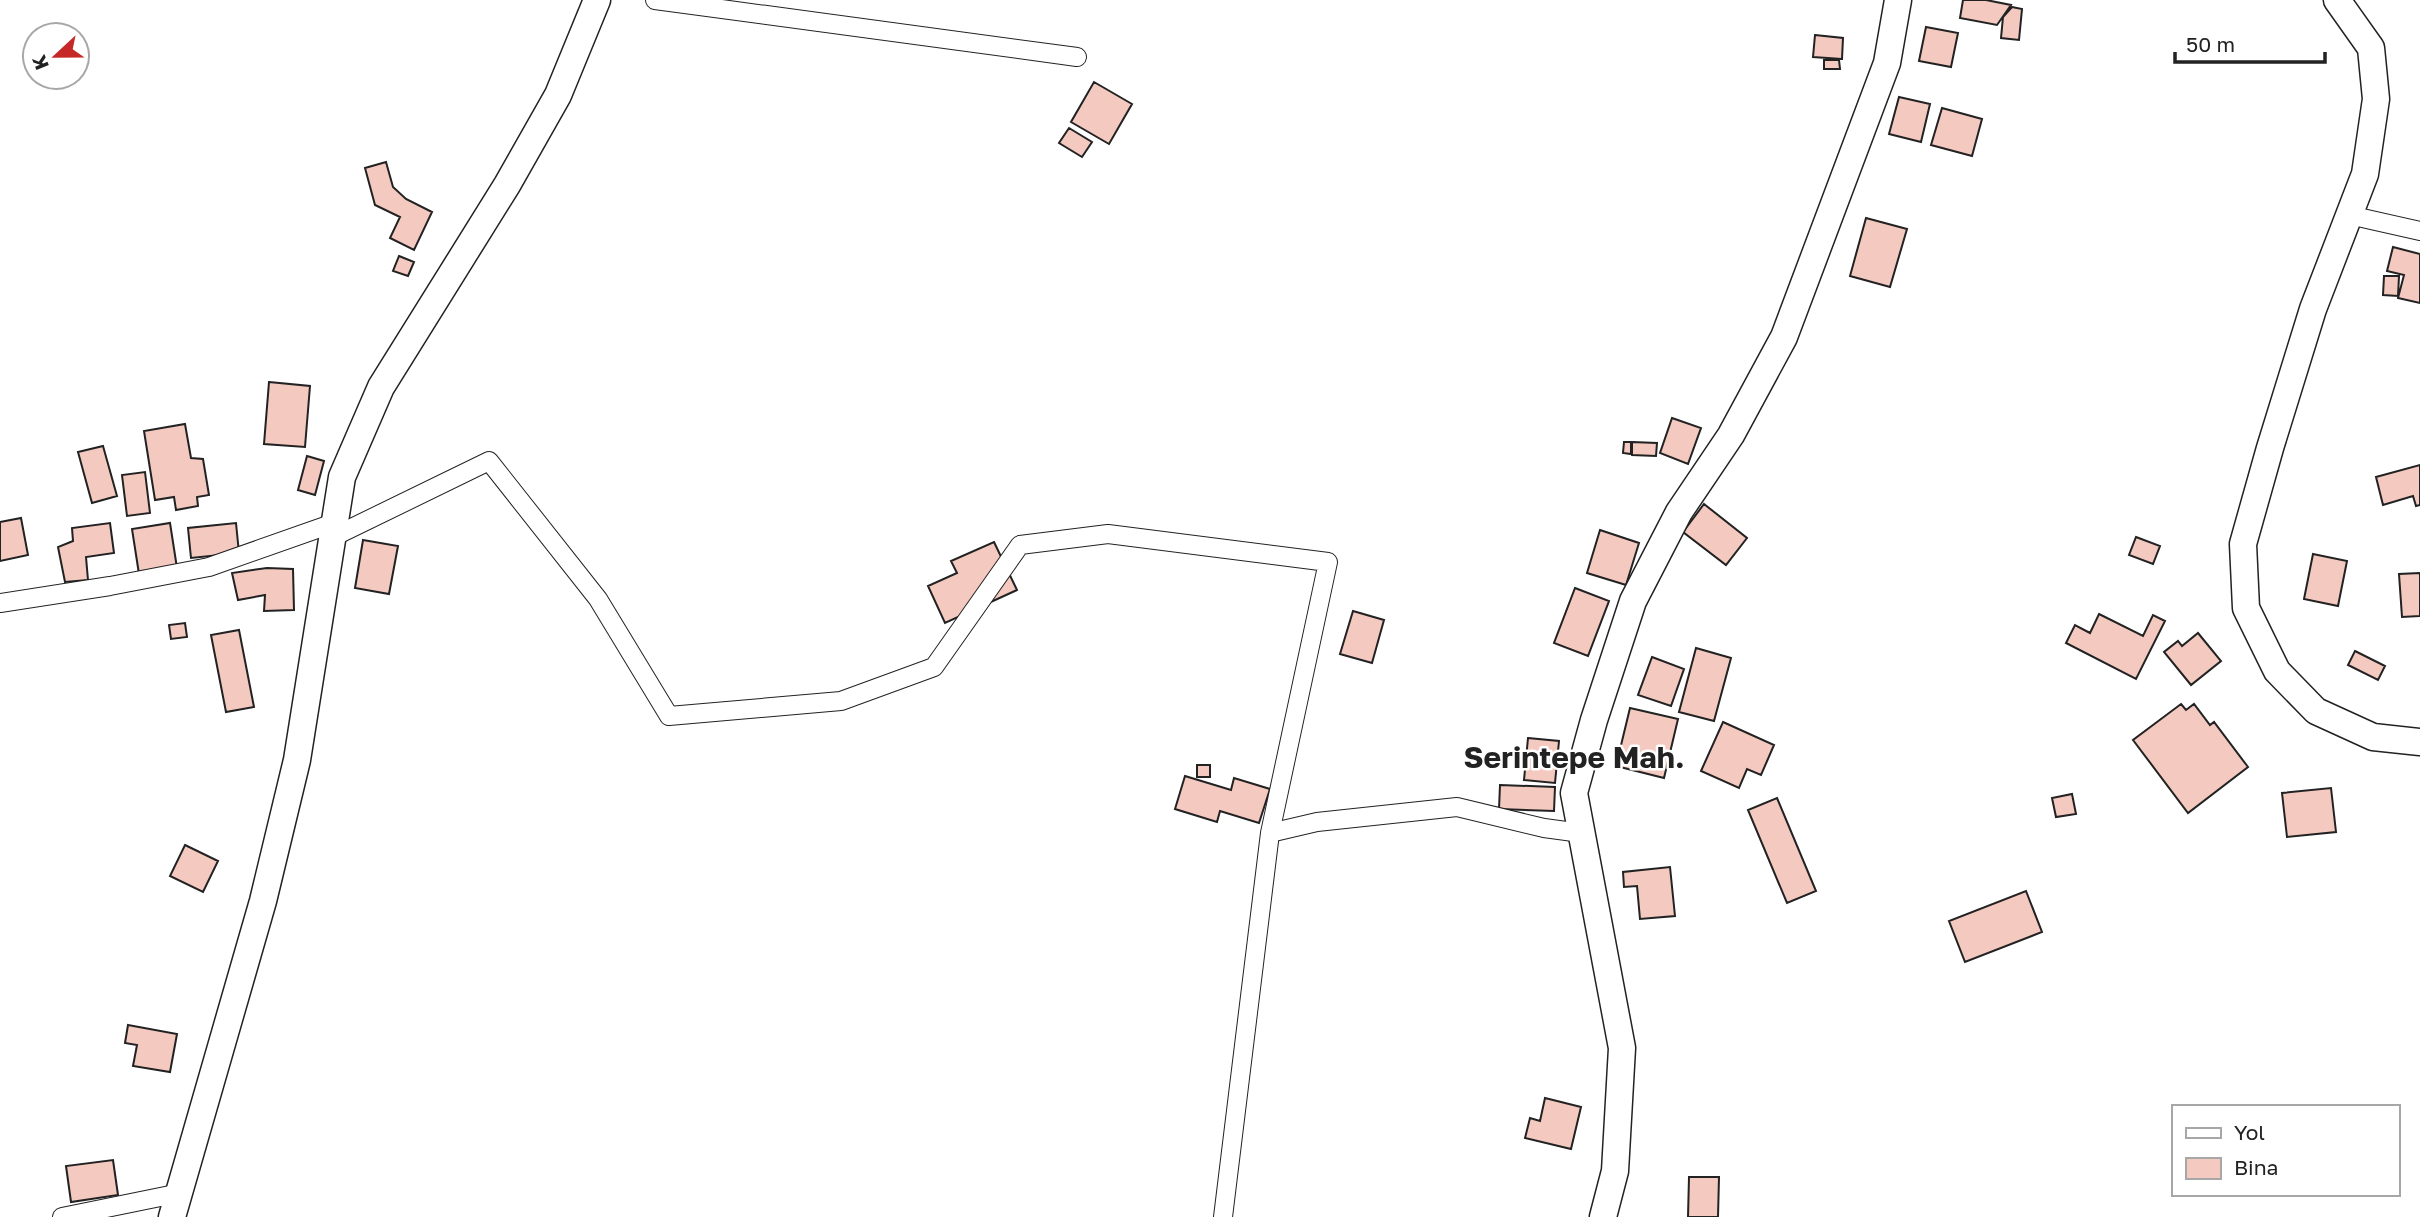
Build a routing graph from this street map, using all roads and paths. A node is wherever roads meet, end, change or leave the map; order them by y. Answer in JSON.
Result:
{"nodes":[{"id":1,"x":597,"y":0,"type":"edge"},
{"id":2,"x":655,"y":0,"type":"edge"},
{"id":3,"x":1898,"y":0,"type":"edge"},
{"id":4,"x":2337,"y":0,"type":"edge"},
{"id":5,"x":1077,"y":57,"type":"dead end"},
{"id":6,"x":2349,"y":215,"type":"junction"},
{"id":7,"x":2420,"y":231,"type":"edge"},
{"id":8,"x":332,"y":531,"type":"junction"},
{"id":9,"x":0,"y":603,"type":"edge"},
{"id":10,"x":2420,"y":742,"type":"edge"},
{"id":11,"x":1270,"y":833,"type":"junction"},
{"id":12,"x":1581,"y":833,"type":"junction"},
{"id":13,"x":176,"y":1205,"type":"edge"},
{"id":14,"x":62,"y":1217,"type":"edge"},
{"id":15,"x":1223,"y":1217,"type":"edge"},
{"id":16,"x":1603,"y":1217,"type":"edge"}],
"edges":[{"from":1,"to":8,"type":"street"},
{"from":2,"to":5,"type":"street"},
{"from":3,"to":12,"type":"street"},
{"from":4,"to":6,"type":"street"},
{"from":6,"to":7,"type":"street"},
{"from":6,"to":10,"type":"street"},
{"from":8,"to":9,"type":"street"},
{"from":8,"to":11,"type":"street"},
{"from":8,"to":13,"type":"street"},
{"from":11,"to":12,"type":"street"},
{"from":11,"to":15,"type":"street"},
{"from":12,"to":16,"type":"street"},
{"from":13,"to":14,"type":"street"}]}
